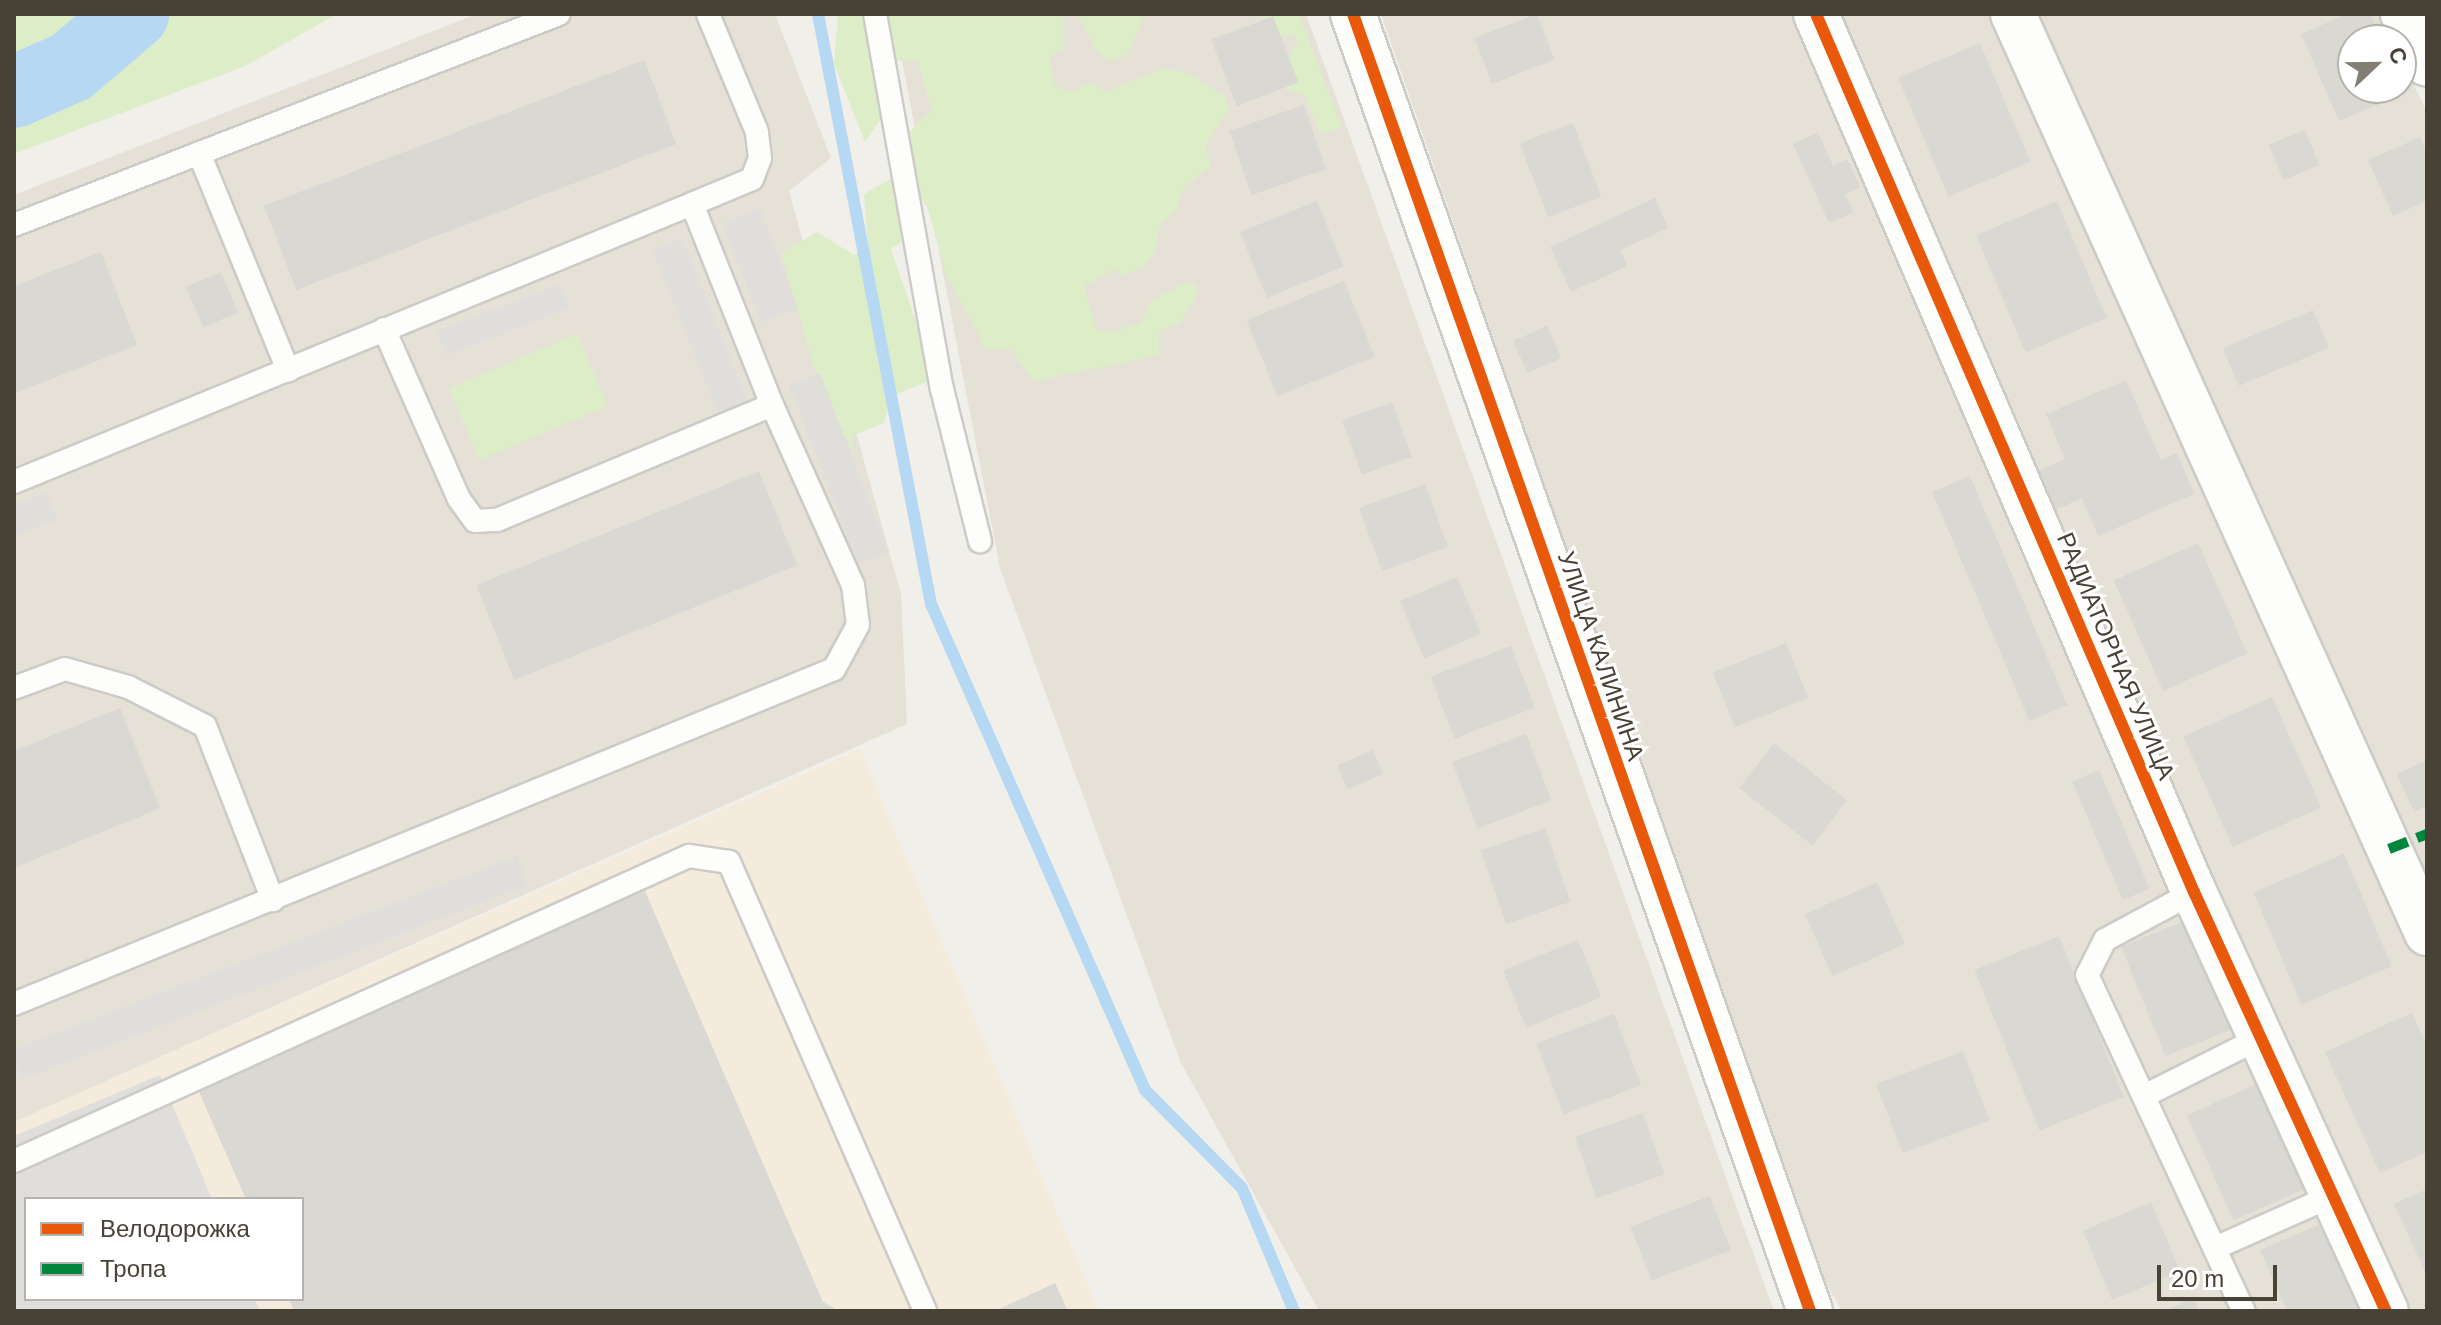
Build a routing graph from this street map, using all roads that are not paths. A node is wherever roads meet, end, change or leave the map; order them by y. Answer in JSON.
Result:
{"nodes":[{"id":1,"x":559,"y":14,"type":"edge"},
{"id":2,"x":708,"y":14,"type":"edge"},
{"id":3,"x":875,"y":14,"type":"edge"},
{"id":4,"x":1353,"y":14,"type":"edge"},
{"id":5,"x":1816,"y":14,"type":"edge"},
{"id":6,"x":2013,"y":14,"type":"edge"},
{"id":7,"x":2403,"y":14,"type":"edge"},
{"id":8,"x":2427,"y":64,"type":"edge"},
{"id":9,"x":199,"y":153,"type":"junction"},
{"id":10,"x":692,"y":204,"type":"junction"},
{"id":11,"x":14,"y":225,"type":"edge"},
{"id":12,"x":384,"y":329,"type":"junction"},
{"id":13,"x":288,"y":370,"type":"junction"},
{"id":14,"x":772,"y":405,"type":"junction"},
{"id":15,"x":14,"y":482,"type":"edge"},
{"id":16,"x":980,"y":541,"type":"dead end"},
{"id":17,"x":14,"y":688,"type":"edge"},
{"id":18,"x":2194,"y":892,"type":"junction"},
{"id":19,"x":273,"y":900,"type":"junction"},
{"id":20,"x":2427,"y":933,"type":"edge"},
{"id":21,"x":14,"y":1004,"type":"edge"},
{"id":22,"x":2260,"y":1038,"type":"junction"},
{"id":23,"x":2144,"y":1096,"type":"junction"},
{"id":24,"x":14,"y":1161,"type":"edge"},
{"id":25,"x":2332,"y":1196,"type":"junction"},
{"id":26,"x":2215,"y":1248,"type":"junction"},
{"id":27,"x":925,"y":1311,"type":"edge"},
{"id":28,"x":1810,"y":1311,"type":"edge"},
{"id":29,"x":2244,"y":1311,"type":"edge"},
{"id":30,"x":2386,"y":1311,"type":"edge"}],
"edges":[{"from":1,"to":9,"type":"lane"},
{"from":2,"to":10,"type":"lane"},
{"from":3,"to":16,"type":"lane"},
{"from":4,"to":28,"type":"street","name":"УЛИЦА КАЛИНИНА"},
{"from":5,"to":18,"type":"street","name":"РАДИАТОРНАЯ УЛИЦА"},
{"from":6,"to":20,"type":"street"},
{"from":7,"to":8,"type":"street"},
{"from":9,"to":11,"type":"lane"},
{"from":9,"to":13,"type":"lane"},
{"from":10,"to":12,"type":"lane"},
{"from":10,"to":14,"type":"lane"},
{"from":12,"to":13,"type":"lane"},
{"from":12,"to":14,"type":"lane"},
{"from":13,"to":15,"type":"lane"},
{"from":14,"to":19,"type":"lane"},
{"from":17,"to":19,"type":"lane"},
{"from":18,"to":22,"type":"street","name":"РАДИАТОРНАЯ УЛИЦА"},
{"from":18,"to":23,"type":"lane"},
{"from":19,"to":21,"type":"lane"},
{"from":22,"to":23,"type":"lane"},
{"from":22,"to":25,"type":"street","name":"РАДИАТОРНАЯ УЛИЦА"},
{"from":23,"to":26,"type":"lane"},
{"from":24,"to":27,"type":"lane"},
{"from":25,"to":26,"type":"lane"},
{"from":25,"to":30,"type":"street","name":"РАДИАТОРНАЯ УЛИЦА"},
{"from":26,"to":29,"type":"lane"}]}
